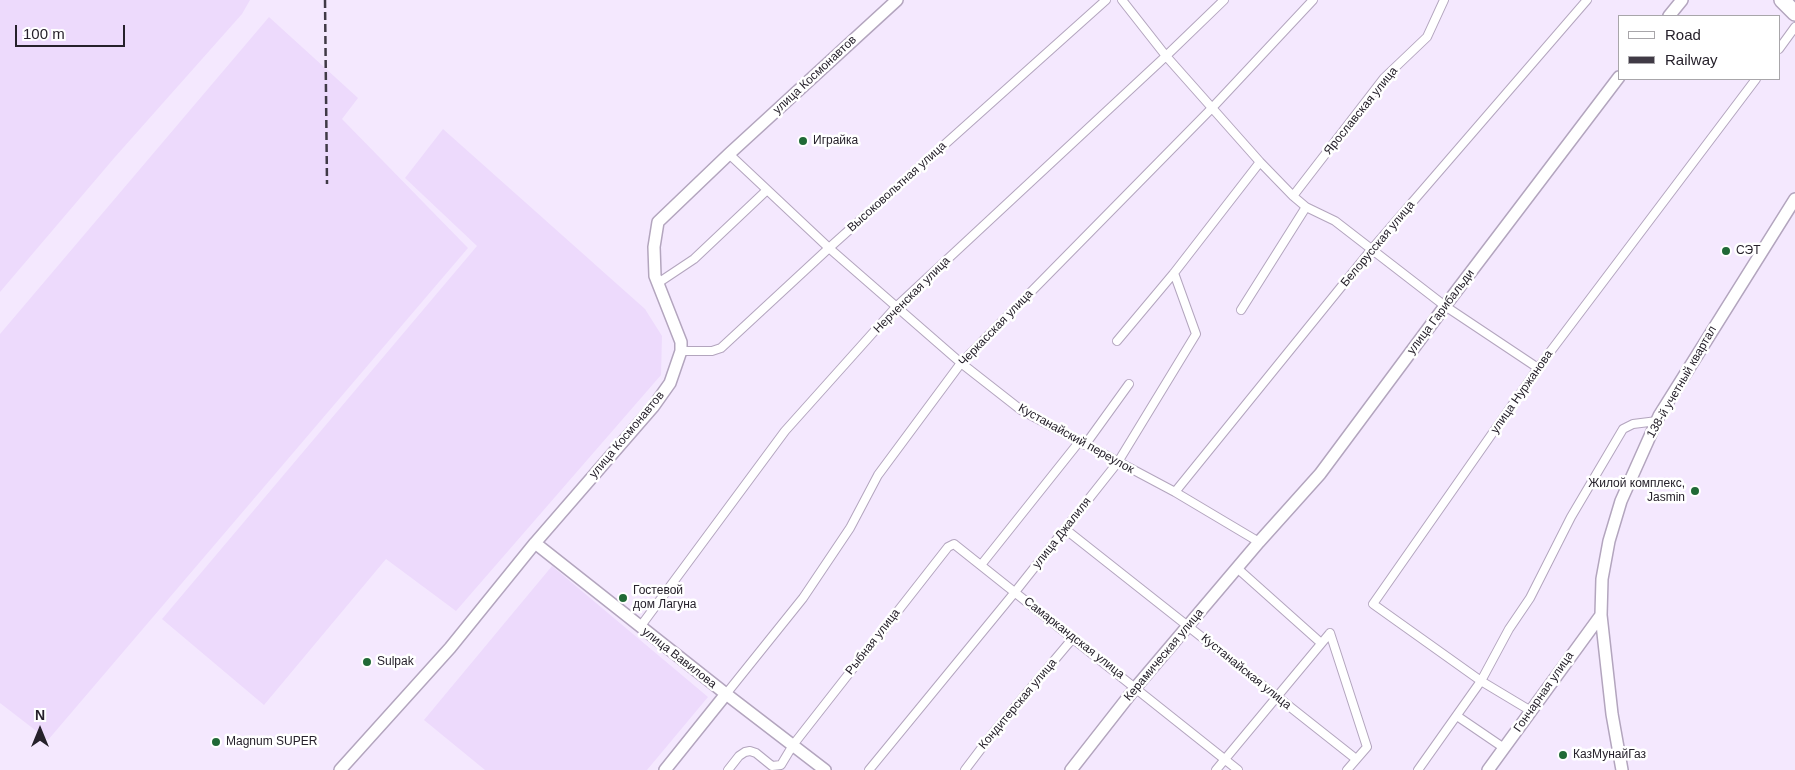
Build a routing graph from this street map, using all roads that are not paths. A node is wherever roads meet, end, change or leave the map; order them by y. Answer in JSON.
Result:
{"nodes":[{"id":1,"x":897,"y":0,"type":"edge"},
{"id":2,"x":1104,"y":0,"type":"edge"},
{"id":3,"x":1122,"y":0,"type":"edge"},
{"id":4,"x":1224,"y":0,"type":"edge"},
{"id":5,"x":1313,"y":0,"type":"edge"},
{"id":6,"x":1444,"y":0,"type":"edge"},
{"id":7,"x":1587,"y":0,"type":"edge"},
{"id":8,"x":1682,"y":0,"type":"edge"},
{"id":9,"x":1782,"y":0,"type":"edge"},
{"id":10,"x":1795,"y":13,"type":"edge"},
{"id":11,"x":1670,"y":15,"type":"edge"},
{"id":12,"x":1795,"y":28,"type":"edge"},
{"id":13,"x":1780,"y":48,"type":"edge"},
{"id":14,"x":1166,"y":56,"type":"junction"},
{"id":15,"x":1618,"y":78,"type":"edge"},
{"id":16,"x":1755,"y":80,"type":"edge"},
{"id":17,"x":1212,"y":108,"type":"junction"},
{"id":18,"x":729,"y":154,"type":"junction"},
{"id":19,"x":1260,"y":162,"type":"junction"},
{"id":20,"x":767,"y":190,"type":"junction"},
{"id":21,"x":1293,"y":196,"type":"junction"},
{"id":22,"x":1795,"y":199,"type":"edge"},
{"id":23,"x":1306,"y":206,"type":"junction"},
{"id":24,"x":829,"y":248,"type":"junction"},
{"id":25,"x":1371,"y":250,"type":"junction"},
{"id":26,"x":1174,"y":273,"type":"junction"},
{"id":27,"x":658,"y":283,"type":"junction"},
{"id":28,"x":1445,"y":306,"type":"junction"},
{"id":29,"x":896,"y":307,"type":"junction"},
{"id":30,"x":1241,"y":310,"type":"dead end"},
{"id":31,"x":1118,"y":341,"type":"dead end"},
{"id":32,"x":681,"y":352,"type":"junction"},
{"id":33,"x":961,"y":363,"type":"junction"},
{"id":34,"x":1538,"y":368,"type":"junction"},
{"id":35,"x":1130,"y":384,"type":"dead end"},
{"id":36,"x":1657,"y":421,"type":"junction"},
{"id":37,"x":1082,"y":443,"type":"junction"},
{"id":38,"x":1118,"y":462,"type":"junction"},
{"id":39,"x":1174,"y":492,"type":"junction"},
{"id":40,"x":1065,"y":529,"type":"junction"},
{"id":41,"x":1258,"y":542,"type":"junction"},
{"id":42,"x":535,"y":543,"type":"junction"},
{"id":43,"x":956,"y":545,"type":"joint"},
{"id":44,"x":982,"y":565,"type":"junction"},
{"id":45,"x":1237,"y":568,"type":"junction"},
{"id":46,"x":1015,"y":592,"type":"junction"},
{"id":47,"x":1601,"y":615,"type":"junction"},
{"id":48,"x":1188,"y":625,"type":"junction"},
{"id":49,"x":640,"y":627,"type":"junction"},
{"id":50,"x":1073,"y":638,"type":"junction"},
{"id":51,"x":1322,"y":643,"type":"junction"},
{"id":52,"x":1481,"y":681,"type":"junction"},
{"id":53,"x":1136,"y":687,"type":"junction"},
{"id":54,"x":726,"y":694,"type":"junction"},
{"id":55,"x":1276,"y":697,"type":"junction"},
{"id":56,"x":1531,"y":711,"type":"junction"},
{"id":57,"x":1457,"y":716,"type":"junction"},
{"id":58,"x":793,"y":745,"type":"junction"},
{"id":59,"x":1504,"y":748,"type":"junction"},
{"id":60,"x":1225,"y":759,"type":"junction"},
{"id":61,"x":1356,"y":759,"type":"junction"},
{"id":62,"x":340,"y":770,"type":"edge"},
{"id":63,"x":665,"y":770,"type":"edge"},
{"id":64,"x":728,"y":770,"type":"edge"},
{"id":65,"x":826,"y":770,"type":"edge"},
{"id":66,"x":869,"y":770,"type":"edge"},
{"id":67,"x":965,"y":770,"type":"edge"},
{"id":68,"x":1071,"y":770,"type":"edge"},
{"id":69,"x":1216,"y":770,"type":"edge"},
{"id":70,"x":1238,"y":770,"type":"edge"},
{"id":71,"x":1347,"y":770,"type":"edge"},
{"id":72,"x":1418,"y":770,"type":"edge"},
{"id":73,"x":1488,"y":770,"type":"edge"},
{"id":74,"x":1622,"y":770,"type":"edge"}],
"edges":[{"from":1,"to":18,"type":"street","name":"улица Космонавтов"},
{"from":2,"to":24,"type":"street","name":"Высоковольтная улица"},
{"from":3,"to":14,"type":"street"},
{"from":4,"to":14,"type":"street","name":"Нерченская улица"},
{"from":5,"to":17,"type":"street","name":"Черкасская улица"},
{"from":6,"to":21,"type":"street","name":"Ярославская улица"},
{"from":7,"to":25,"type":"street","name":"Белорусская улица"},
{"from":8,"to":11,"type":"street"},
{"from":9,"to":10,"type":"highway"},
{"from":12,"to":13,"type":"street"},
{"from":14,"to":17,"type":"street"},
{"from":14,"to":29,"type":"street","name":"Нерченская улица"},
{"from":15,"to":28,"type":"street","name":"улица Гарибальди"},
{"from":16,"to":34,"type":"street","name":"улица Нуржанова"},
{"from":17,"to":19,"type":"street"},
{"from":17,"to":33,"type":"street","name":"Черкасская улица"},
{"from":18,"to":20,"type":"street","name":"Кустанайский переулок"},
{"from":18,"to":27,"type":"street","name":"улица Космонавтов"},
{"from":19,"to":21,"type":"street"},
{"from":19,"to":26,"type":"street"},
{"from":20,"to":24,"type":"street","name":"Кустанайский переулок"},
{"from":20,"to":27,"type":"street"},
{"from":21,"to":23,"type":"street"},
{"from":22,"to":36,"type":"street","name":"138-й учетный квартал"},
{"from":23,"to":25,"type":"street"},
{"from":23,"to":30,"type":"street"},
{"from":24,"to":29,"type":"street","name":"Кустанайский переулок"},
{"from":24,"to":32,"type":"street","name":"Высоковольтная улица"},
{"from":25,"to":28,"type":"street"},
{"from":25,"to":39,"type":"street","name":"Белорусская улица"},
{"from":26,"to":31,"type":"street"},
{"from":26,"to":38,"type":"street","name":"улица Джалиля"},
{"from":27,"to":32,"type":"street","name":"улица Космонавтов"},
{"from":28,"to":34,"type":"street"},
{"from":28,"to":41,"type":"street","name":"улица Гарибальди"},
{"from":29,"to":33,"type":"street","name":"Кустанайский переулок"},
{"from":29,"to":49,"type":"street","name":"Нерченская улица"},
{"from":32,"to":42,"type":"street","name":"улица Космонавтов"},
{"from":33,"to":37,"type":"street","name":"Кустанайский переулок"},
{"from":33,"to":54,"type":"street","name":"Черкасская улица"},
{"from":34,"to":52,"type":"street","name":"улица Нуржанова"},
{"from":35,"to":37,"type":"street"},
{"from":36,"to":47,"type":"street","name":"138-й учетный квартал"},
{"from":36,"to":52,"type":"street"},
{"from":37,"to":38,"type":"street","name":"Кустанайский переулок"},
{"from":37,"to":44,"type":"street"},
{"from":38,"to":39,"type":"street","name":"Кустанайский переулок"},
{"from":38,"to":40,"type":"street","name":"улица Джалиля"},
{"from":39,"to":41,"type":"street","name":"Кустанайский переулок"},
{"from":40,"to":46,"type":"street","name":"улица Джалиля"},
{"from":40,"to":48,"type":"street","name":"Кустанайская улица"},
{"from":41,"to":45,"type":"street","name":"Керамическая улица"},
{"from":42,"to":49,"type":"street","name":"улица Вавилова"},
{"from":42,"to":62,"type":"street","name":"улица Космонавтов"},
{"from":43,"to":44,"type":"street","name":"Самаркандская улица"},
{"from":43,"to":58,"type":"street","name":"Рыбная улица"},
{"from":44,"to":46,"type":"street","name":"Самаркандская улица"},
{"from":45,"to":48,"type":"street","name":"Керамическая улица"},
{"from":45,"to":51,"type":"street"},
{"from":46,"to":50,"type":"street","name":"Самаркандская улица"},
{"from":46,"to":66,"type":"street","name":"улица Джалиля"},
{"from":47,"to":56,"type":"street","name":"Гончарная улица"},
{"from":47,"to":74,"type":"street","name":"138-й учетный квартал"},
{"from":48,"to":53,"type":"street","name":"Керамическая улица"},
{"from":48,"to":55,"type":"street","name":"Кустанайская улица"},
{"from":49,"to":54,"type":"street","name":"улица Вавилова"},
{"from":50,"to":53,"type":"street","name":"Самаркандская улица"},
{"from":50,"to":67,"type":"street","name":"Кондитерская улица"},
{"from":51,"to":55,"type":"street"},
{"from":51,"to":61,"type":"street"},
{"from":52,"to":56,"type":"street","name":"улица Нуржанова"},
{"from":52,"to":57,"type":"street"},
{"from":53,"to":60,"type":"street","name":"Самаркандская улица"},
{"from":53,"to":68,"type":"street","name":"Керамическая улица"},
{"from":54,"to":58,"type":"street","name":"улица Вавилова"},
{"from":54,"to":63,"type":"street"},
{"from":55,"to":60,"type":"street"},
{"from":55,"to":61,"type":"street","name":"Кустанайская улица"},
{"from":56,"to":59,"type":"street","name":"Гончарная улица"},
{"from":57,"to":59,"type":"street"},
{"from":57,"to":72,"type":"street"},
{"from":58,"to":64,"type":"street","name":"Рыбная улица"},
{"from":58,"to":65,"type":"street","name":"улица Вавилова"},
{"from":59,"to":73,"type":"street","name":"Гончарная улица"},
{"from":60,"to":69,"type":"street"},
{"from":60,"to":70,"type":"street","name":"Самаркандская улица"},
{"from":61,"to":71,"type":"street"}]}
